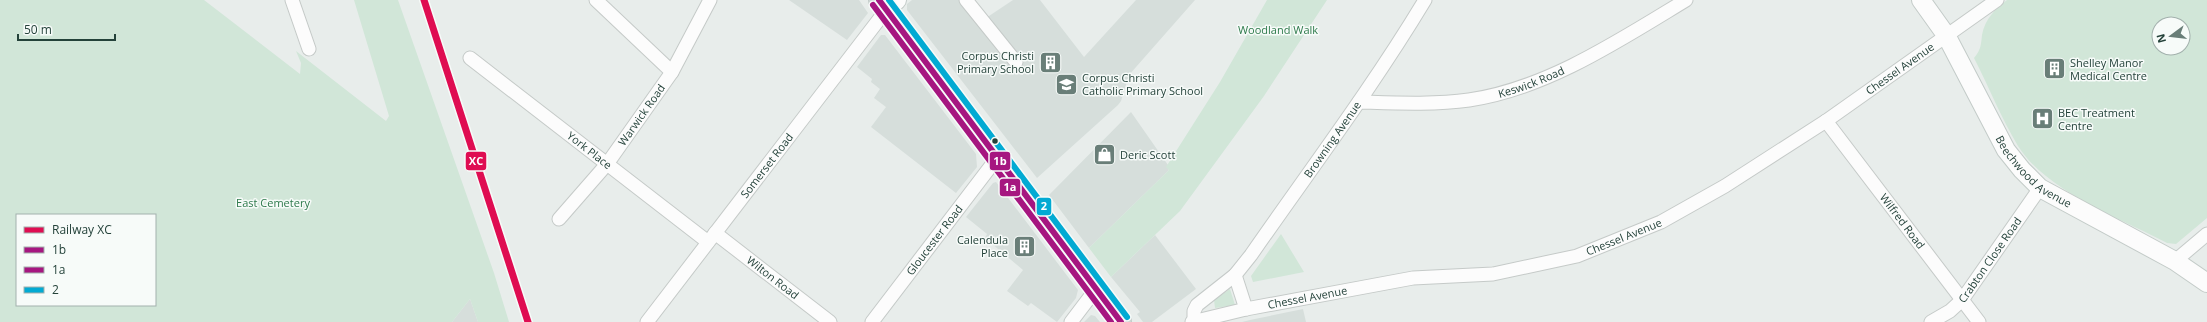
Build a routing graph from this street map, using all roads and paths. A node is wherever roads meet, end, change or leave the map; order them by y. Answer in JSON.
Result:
{"nodes":[{"id":1,"x":292,"y":0,"type":"edge"},
{"id":2,"x":596,"y":0,"type":"edge"},
{"id":3,"x":710,"y":0,"type":"edge"},
{"id":4,"x":966,"y":0,"type":"edge"},
{"id":5,"x":1425,"y":0,"type":"edge"},
{"id":6,"x":1686,"y":0,"type":"edge"},
{"id":7,"x":1921,"y":0,"type":"edge"},
{"id":8,"x":1996,"y":0,"type":"edge"},
{"id":9,"x":888,"y":3,"type":"edge"},
{"id":10,"x":1946,"y":35,"type":"junction"},
{"id":11,"x":309,"y":49,"type":"dead end"},
{"id":12,"x":470,"y":58,"type":"dead end"},
{"id":13,"x":1016,"y":62,"type":"dead end"},
{"id":14,"x":672,"y":72,"type":"junction"},
{"id":15,"x":1359,"y":102,"type":"junction"},
{"id":16,"x":1826,"y":121,"type":"junction"},
{"id":17,"x":997,"y":158,"type":"junction"},
{"id":18,"x":607,"y":164,"type":"junction"},
{"id":19,"x":2040,"y":188,"type":"junction"},
{"id":20,"x":559,"y":219,"type":"dead end"},
{"id":21,"x":2207,"y":234,"type":"edge"},
{"id":22,"x":712,"y":238,"type":"junction"},
{"id":23,"x":2175,"y":261,"type":"junction"},
{"id":24,"x":1234,"y":275,"type":"junction"},
{"id":25,"x":2207,"y":283,"type":"edge"},
{"id":26,"x":1096,"y":289,"type":"junction"},
{"id":27,"x":1962,"y":300,"type":"junction"},
{"id":28,"x":1246,"y":309,"type":"junction"},
{"id":29,"x":647,"y":322,"type":"edge"},
{"id":30,"x":830,"y":322,"type":"edge"},
{"id":31,"x":872,"y":322,"type":"edge"},
{"id":32,"x":1071,"y":322,"type":"edge"},
{"id":33,"x":1121,"y":322,"type":"edge"},
{"id":34,"x":1193,"y":322,"type":"edge"},
{"id":35,"x":1931,"y":322,"type":"edge"},
{"id":36,"x":1979,"y":322,"type":"edge"}],
"edges":[{"from":1,"to":11,"type":"street"},
{"from":2,"to":14,"type":"street"},
{"from":3,"to":14,"type":"street","name":"Warwick Road"},
{"from":4,"to":13,"type":"street"},
{"from":5,"to":15,"type":"street","name":"Browning Avenue"},
{"from":6,"to":15,"type":"street","name":"Keswick Road"},
{"from":7,"to":10,"type":"street","name":"Beechwood Avenue"},
{"from":8,"to":10,"type":"street","name":"Chessel Avenue"},
{"from":9,"to":17,"type":"main road"},
{"from":9,"to":22,"type":"street","name":"Somerset Road"},
{"from":10,"to":16,"type":"street","name":"Chessel Avenue"},
{"from":10,"to":19,"type":"street","name":"Beechwood Avenue"},
{"from":12,"to":18,"type":"street","name":"York Place"},
{"from":14,"to":18,"type":"street","name":"Warwick Road"},
{"from":15,"to":24,"type":"street","name":"Browning Avenue"},
{"from":16,"to":27,"type":"street","name":"Wilfred Road"},
{"from":16,"to":28,"type":"street","name":"Chessel Avenue"},
{"from":17,"to":26,"type":"main road"},
{"from":17,"to":31,"type":"street","name":"Gloucester Road"},
{"from":18,"to":20,"type":"street","name":"Warwick Road"},
{"from":18,"to":22,"type":"street","name":"York Place"},
{"from":19,"to":23,"type":"street","name":"Beechwood Avenue"},
{"from":19,"to":27,"type":"street","name":"Crabton Close Road"},
{"from":21,"to":23,"type":"street"},
{"from":22,"to":29,"type":"street","name":"Somerset Road"},
{"from":22,"to":30,"type":"street","name":"Wilton Road"},
{"from":23,"to":25,"type":"street","name":"Beechwood Avenue"},
{"from":24,"to":28,"type":"street"},
{"from":24,"to":34,"type":"street","name":"Browning Avenue"},
{"from":26,"to":32,"type":"street"},
{"from":26,"to":33,"type":"main road"},
{"from":27,"to":35,"type":"street","name":"Crabton Close Road"},
{"from":27,"to":36,"type":"street","name":"Wilfred Road"},
{"from":28,"to":34,"type":"street","name":"Chessel Avenue"}]}
